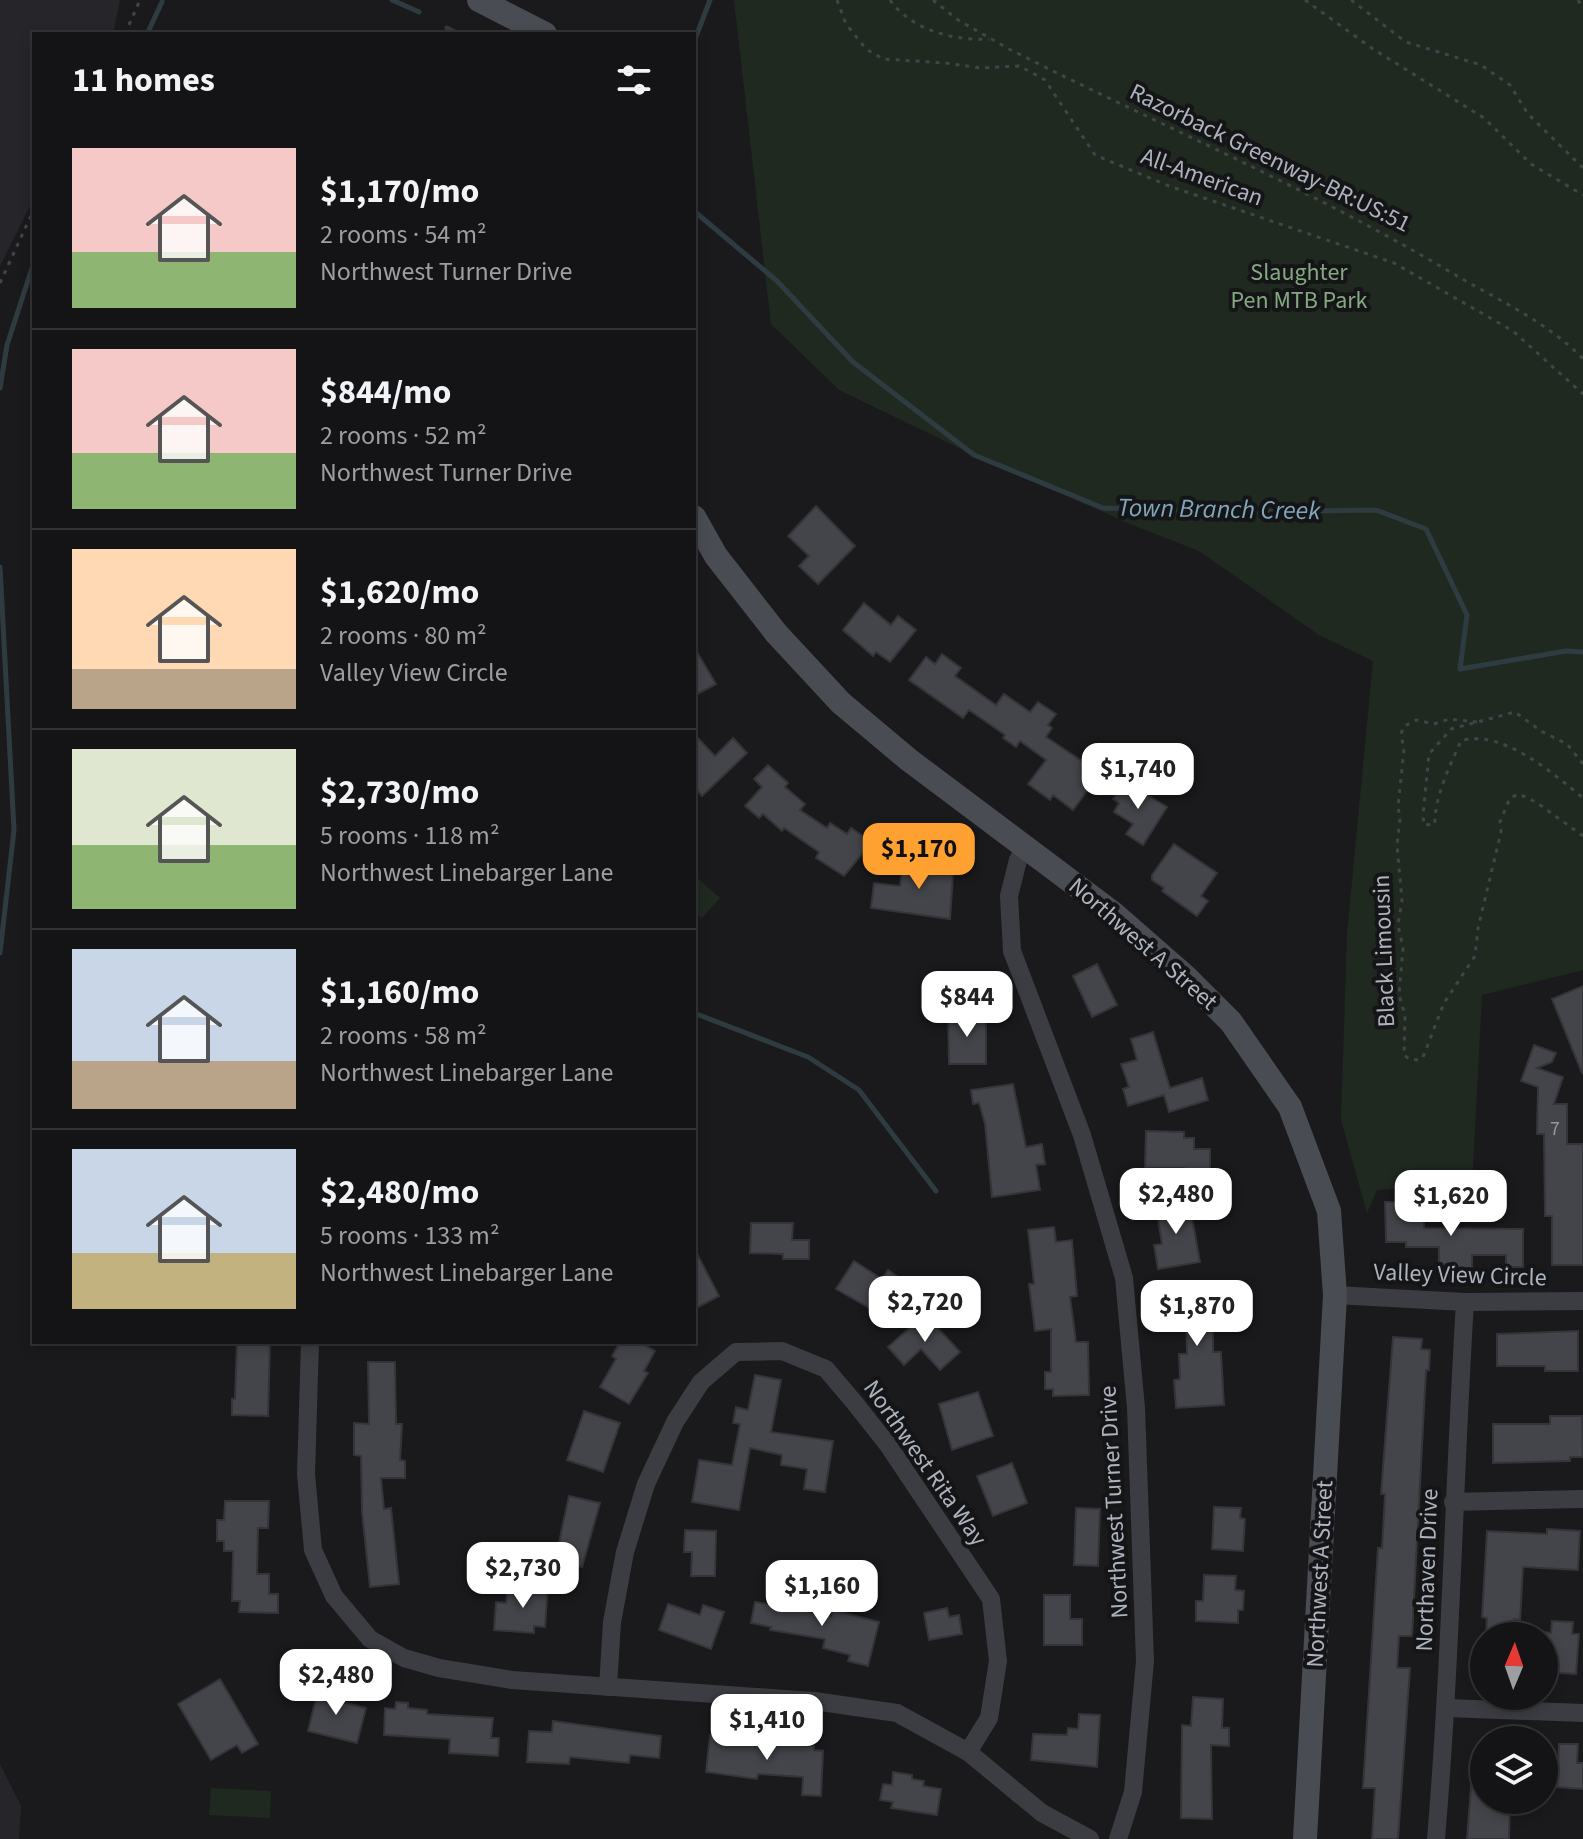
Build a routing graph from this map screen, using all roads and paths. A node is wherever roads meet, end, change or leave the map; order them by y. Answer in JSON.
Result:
{"nodes":[{"id":1,"x":140,"y":0,"type":"edge"},
{"id":2,"x":479,"y":0,"type":"edge"},
{"id":3,"x":837,"y":0,"type":"edge"},
{"id":4,"x":890,"y":0,"type":"edge"},
{"id":5,"x":933,"y":0,"type":"edge"},
{"id":6,"x":1305,"y":0,"type":"edge"},
{"id":7,"x":1351,"y":0,"type":"edge"},
{"id":8,"x":1578,"y":0,"type":"edge"},
{"id":9,"x":1583,"y":8,"type":"edge"},
{"id":10,"x":126,"y":32,"type":"edge"},
{"id":11,"x":541,"y":32,"type":"edge"},
{"id":12,"x":989,"y":39,"type":"junction"},
{"id":13,"x":1583,"y":168,"type":"edge"},
{"id":14,"x":1583,"y":195,"type":"edge"},
{"id":15,"x":32,"y":213,"type":"edge"},
{"id":16,"x":0,"y":283,"type":"edge"},
{"id":17,"x":1583,"y":359,"type":"edge"},
{"id":18,"x":1583,"y":394,"type":"edge"},
{"id":19,"x":696,"y":520,"type":"edge"},
{"id":20,"x":1477,"y":722,"type":"junction"},
{"id":21,"x":1583,"y":764,"type":"edge"},
{"id":22,"x":1583,"y":798,"type":"edge"},
{"id":23,"x":1583,"y":836,"type":"edge"},
{"id":24,"x":1026,"y":846,"type":"junction"},
{"id":25,"x":1335,"y":1295,"type":"junction"},
{"id":26,"x":1583,"y":1301,"type":"edge"},
{"id":27,"x":1465,"y":1302,"type":"junction"},
{"id":28,"x":310,"y":1344,"type":"edge"},
{"id":29,"x":1583,"y":1499,"type":"edge"},
{"id":30,"x":1453,"y":1502,"type":"junction"},
{"id":31,"x":608,"y":1687,"type":"junction"},
{"id":32,"x":1447,"y":1708,"type":"junction"},
{"id":33,"x":1583,"y":1713,"type":"edge"},
{"id":34,"x":968,"y":1752,"type":"junction"},
{"id":35,"x":1090,"y":1839,"type":"edge"},
{"id":36,"x":1118,"y":1839,"type":"edge"},
{"id":37,"x":1305,"y":1839,"type":"edge"},
{"id":38,"x":1436,"y":1839,"type":"edge"}],
"edges":[{"from":1,"to":10,"type":"path"},
{"from":2,"to":11,"type":"street"},
{"from":3,"to":18,"type":"path","name":"All-American"},
{"from":4,"to":12,"type":"path"},
{"from":5,"to":12,"type":"path","name":"Razorback Greenway-BR:US:51"},
{"from":6,"to":14,"type":"path"},
{"from":7,"to":13,"type":"path"},
{"from":8,"to":9,"type":"path"},
{"from":12,"to":17,"type":"path","name":"Razorback Greenway-BR:US:51"},
{"from":15,"to":16,"type":"path"},
{"from":19,"to":24,"type":"street","name":"Northwest A Street"},
{"from":20,"to":21,"type":"path"},
{"from":20,"to":22,"type":"path"},
{"from":20,"to":23,"type":"path","name":"Black Limousin"},
{"from":24,"to":25,"type":"street","name":"Northwest A Street"},
{"from":24,"to":36,"type":"street","name":"Northwest Turner Drive"},
{"from":25,"to":27,"type":"street","name":"Valley View Circle"},
{"from":25,"to":37,"type":"street","name":"Northwest A Street"},
{"from":26,"to":27,"type":"street","name":"Valley View Circle"},
{"from":27,"to":30,"type":"street","name":"Northaven Drive"},
{"from":28,"to":31,"type":"street"},
{"from":29,"to":30,"type":"street"},
{"from":30,"to":32,"type":"street","name":"Northaven Drive"},
{"from":31,"to":34,"type":"street"},
{"from":31,"to":34,"type":"street","name":"Northwest Rita Way"},
{"from":32,"to":33,"type":"street"},
{"from":32,"to":38,"type":"street","name":"Northaven Drive"},
{"from":34,"to":35,"type":"street"}]}
